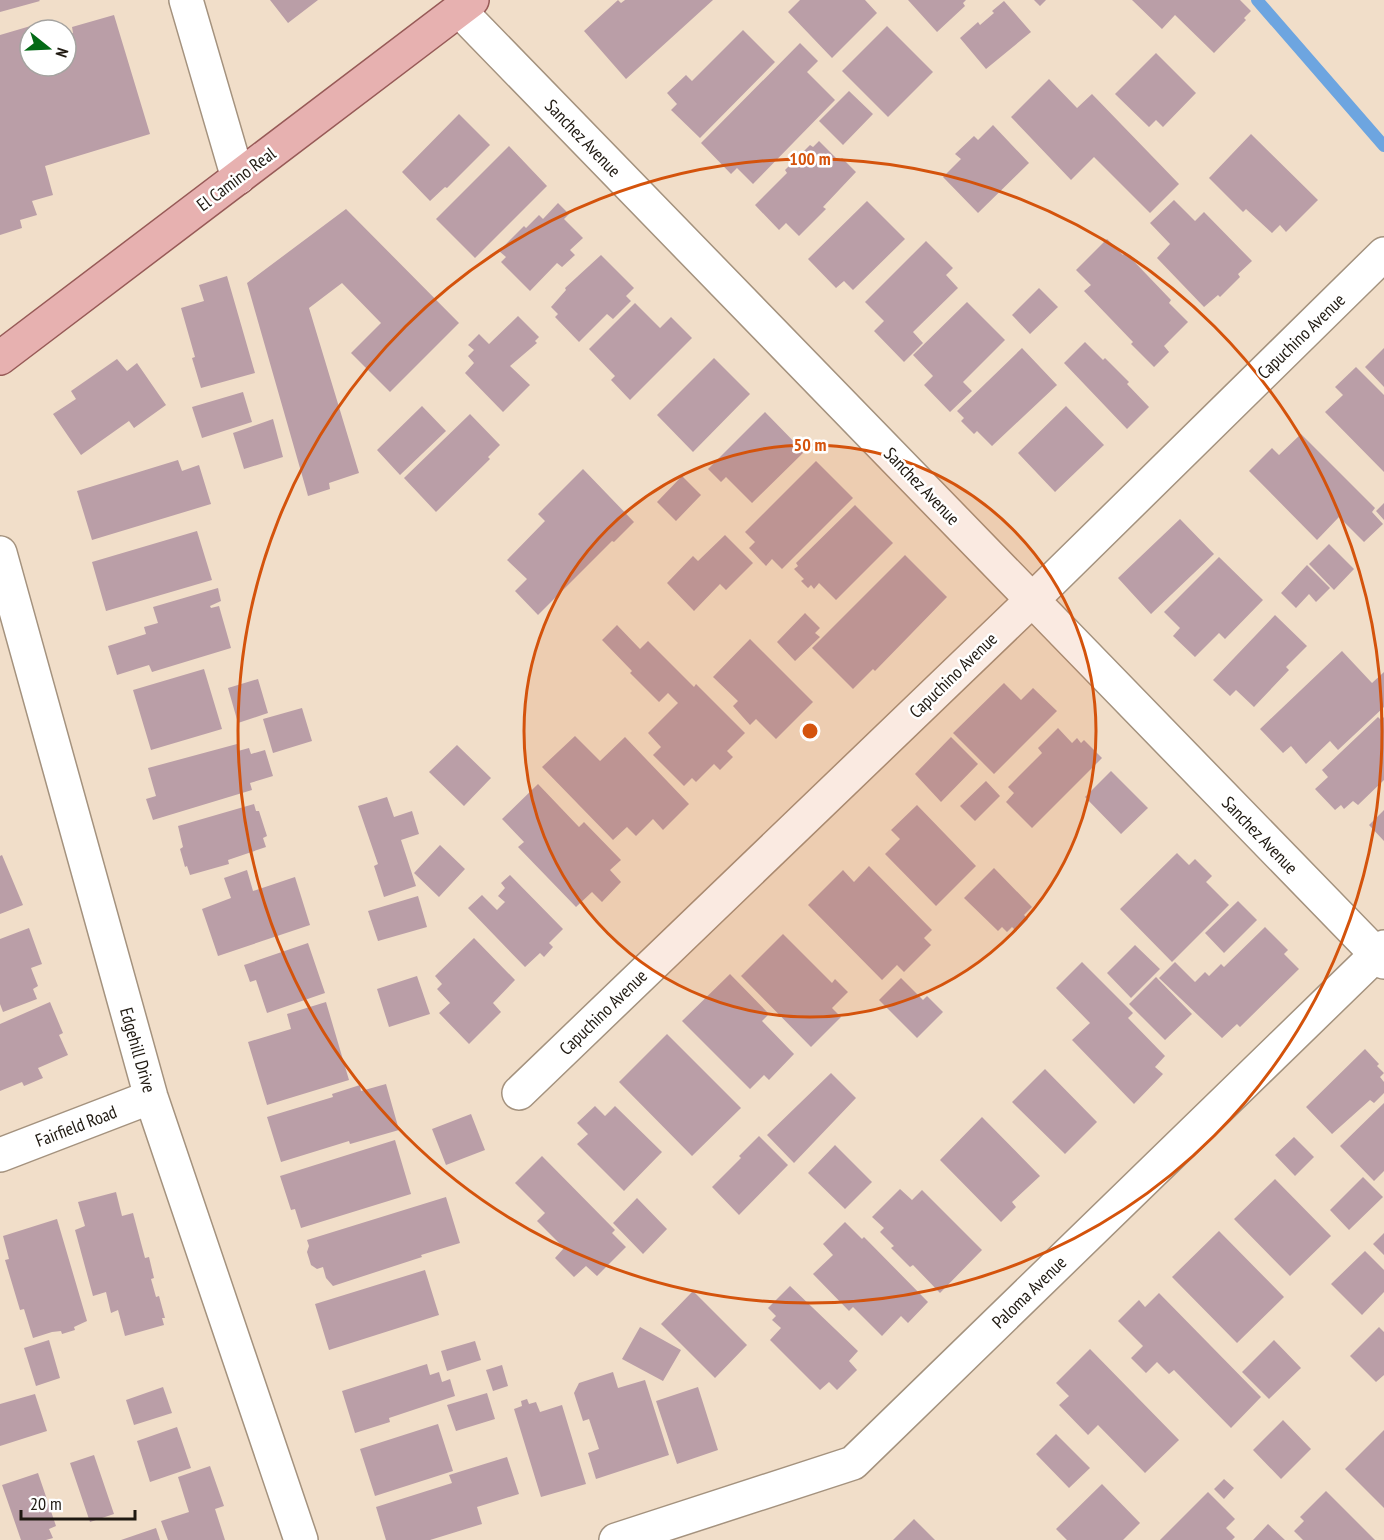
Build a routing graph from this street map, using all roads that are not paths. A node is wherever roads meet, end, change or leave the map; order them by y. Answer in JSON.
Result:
{"nodes":[{"id":1,"x":186,"y":0,"type":"edge"},
{"id":2,"x":466,"y":5,"type":"edge"},
{"id":3,"x":238,"y":177,"type":"junction"},
{"id":4,"x":1384,"y":254,"type":"edge"},
{"id":5,"x":0,"y":358,"type":"edge"},
{"id":6,"x":0,"y":553,"type":"edge"},
{"id":7,"x":1032,"y":600,"type":"junction"},
{"id":8,"x":1382,"y":955,"type":"edge"},
{"id":9,"x":519,"y":1093,"type":"dead end"},
{"id":10,"x":151,"y":1097,"type":"junction"},
{"id":11,"x":0,"y":1155,"type":"edge"},
{"id":12,"x":301,"y":1540,"type":"edge"},
{"id":13,"x":616,"y":1540,"type":"edge"}],
"edges":[{"from":1,"to":3,"type":"street"},
{"from":2,"to":3,"type":"main road","name":"El Camino Real"},
{"from":2,"to":7,"type":"street","name":"Sanchez Avenue"},
{"from":3,"to":5,"type":"main road","name":"El Camino Real"},
{"from":4,"to":7,"type":"street","name":"Capuchino Avenue"},
{"from":6,"to":10,"type":"street","name":"Edgehill Drive"},
{"from":7,"to":8,"type":"street","name":"Sanchez Avenue"},
{"from":7,"to":9,"type":"street","name":"Capuchino Avenue"},
{"from":8,"to":13,"type":"street","name":"Paloma Avenue"},
{"from":10,"to":11,"type":"street","name":"Fairfield Road"},
{"from":10,"to":12,"type":"street","name":"Edgehill Drive"}]}
